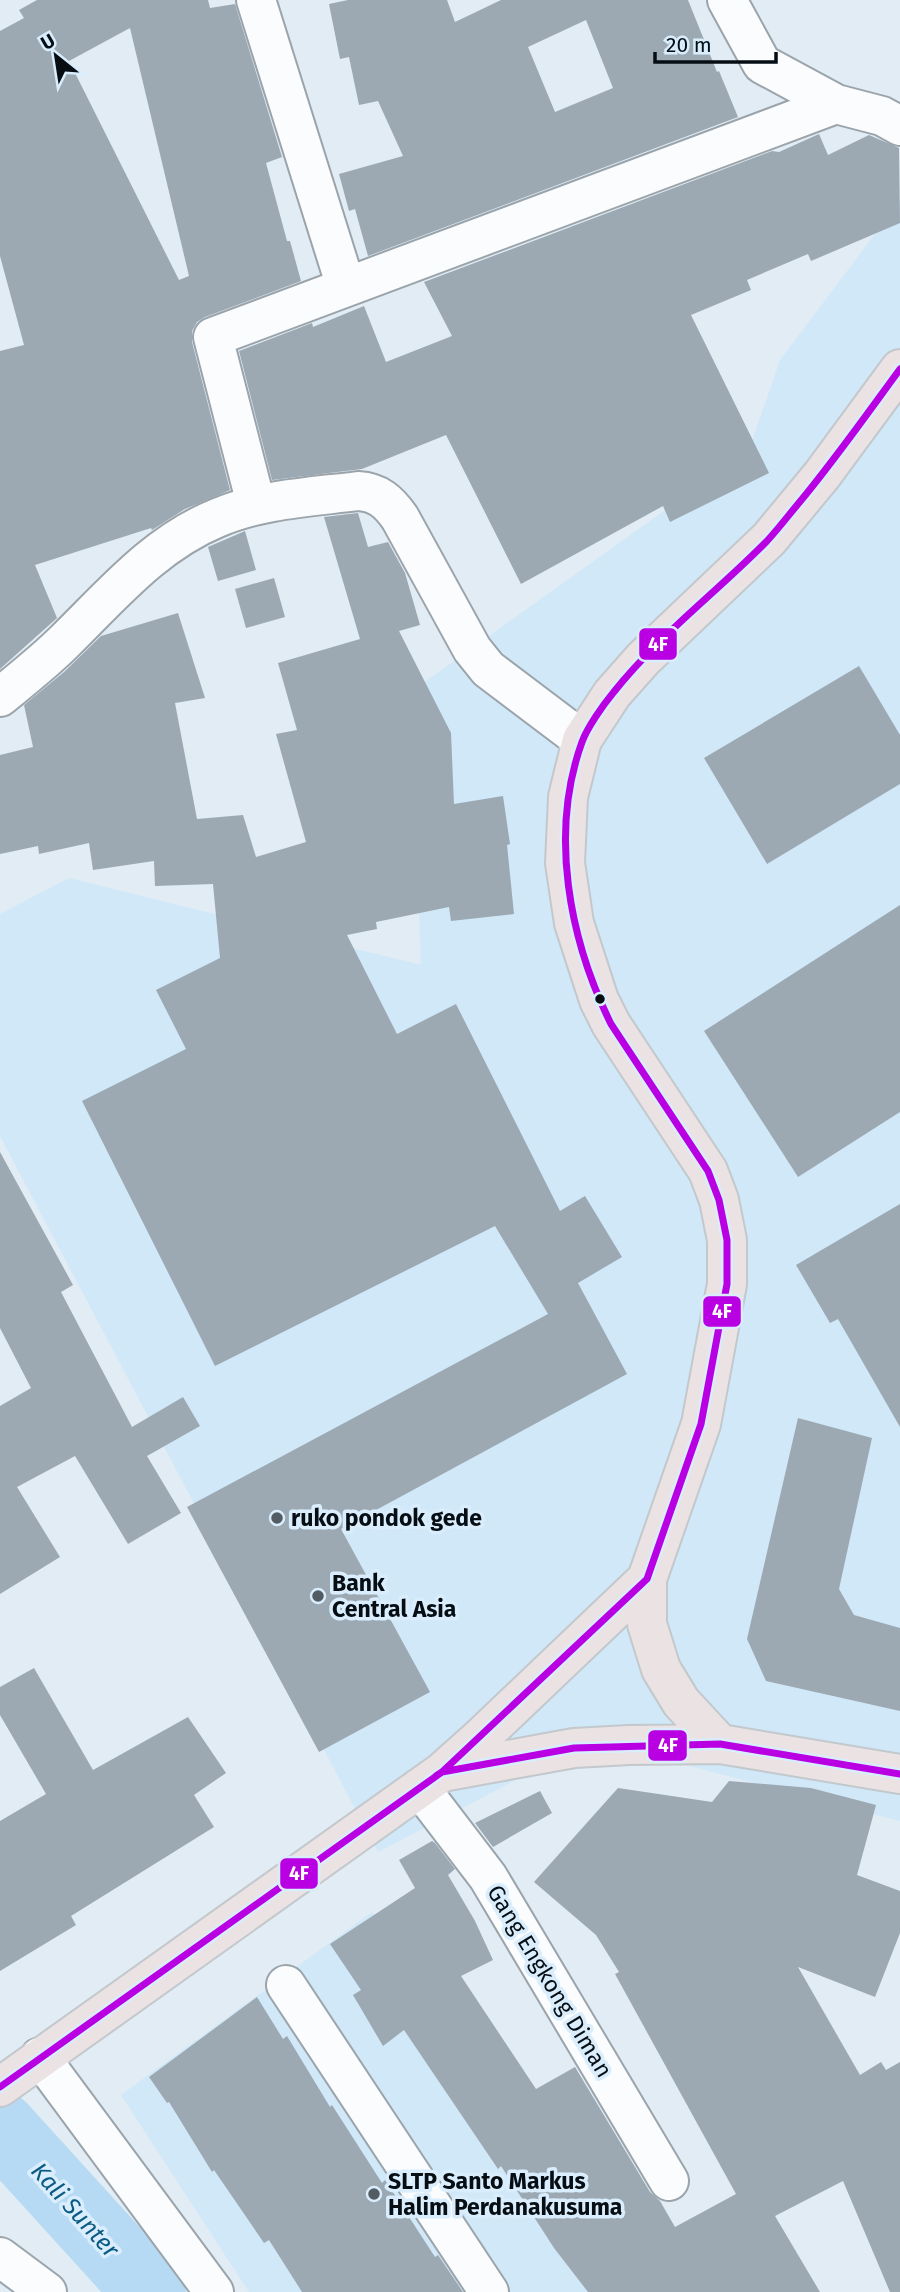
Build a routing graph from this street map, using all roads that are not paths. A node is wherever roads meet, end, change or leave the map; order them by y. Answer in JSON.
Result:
{"nodes":[{"id":1,"x":256,"y":0,"type":"edge"},
{"id":2,"x":727,"y":0,"type":"edge"},
{"id":3,"x":836,"y":104,"type":"junction"},
{"id":4,"x":900,"y":126,"type":"edge"},
{"id":5,"x":346,"y":288,"type":"junction"},
{"id":6,"x":900,"y":369,"type":"edge"},
{"id":7,"x":257,"y":505,"type":"junction"},
{"id":8,"x":0,"y":697,"type":"edge"},
{"id":9,"x":582,"y":740,"type":"junction"},
{"id":10,"x":647,"y":1579,"type":"junction"},
{"id":11,"x":720,"y":1744,"type":"junction"},
{"id":12,"x":900,"y":1774,"type":"edge"},
{"id":13,"x":431,"y":1780,"type":"junction"},
{"id":14,"x":286,"y":1985,"type":"dead end"},
{"id":15,"x":40,"y":2057,"type":"junction"},
{"id":16,"x":3,"y":2078,"type":"edge"},
{"id":17,"x":669,"y":2181,"type":"dead end"},
{"id":18,"x":0,"y":2257,"type":"edge"},
{"id":19,"x":47,"y":2292,"type":"edge"},
{"id":20,"x":214,"y":2292,"type":"edge"},
{"id":21,"x":489,"y":2292,"type":"edge"}],
"edges":[{"from":1,"to":5,"type":"street"},
{"from":2,"to":3,"type":"street"},
{"from":3,"to":4,"type":"street"},
{"from":3,"to":5,"type":"street"},
{"from":5,"to":7,"type":"street"},
{"from":6,"to":9,"type":"main road"},
{"from":7,"to":8,"type":"street"},
{"from":7,"to":9,"type":"street"},
{"from":9,"to":10,"type":"main road"},
{"from":10,"to":11,"type":"main road"},
{"from":10,"to":13,"type":"main road"},
{"from":11,"to":12,"type":"main road"},
{"from":11,"to":13,"type":"main road"},
{"from":13,"to":15,"type":"main road"},
{"from":13,"to":17,"type":"street","name":"Gang Engkong Diman"},
{"from":14,"to":21,"type":"street"},
{"from":15,"to":16,"type":"main road"},
{"from":15,"to":20,"type":"street"},
{"from":18,"to":19,"type":"street"}]}
